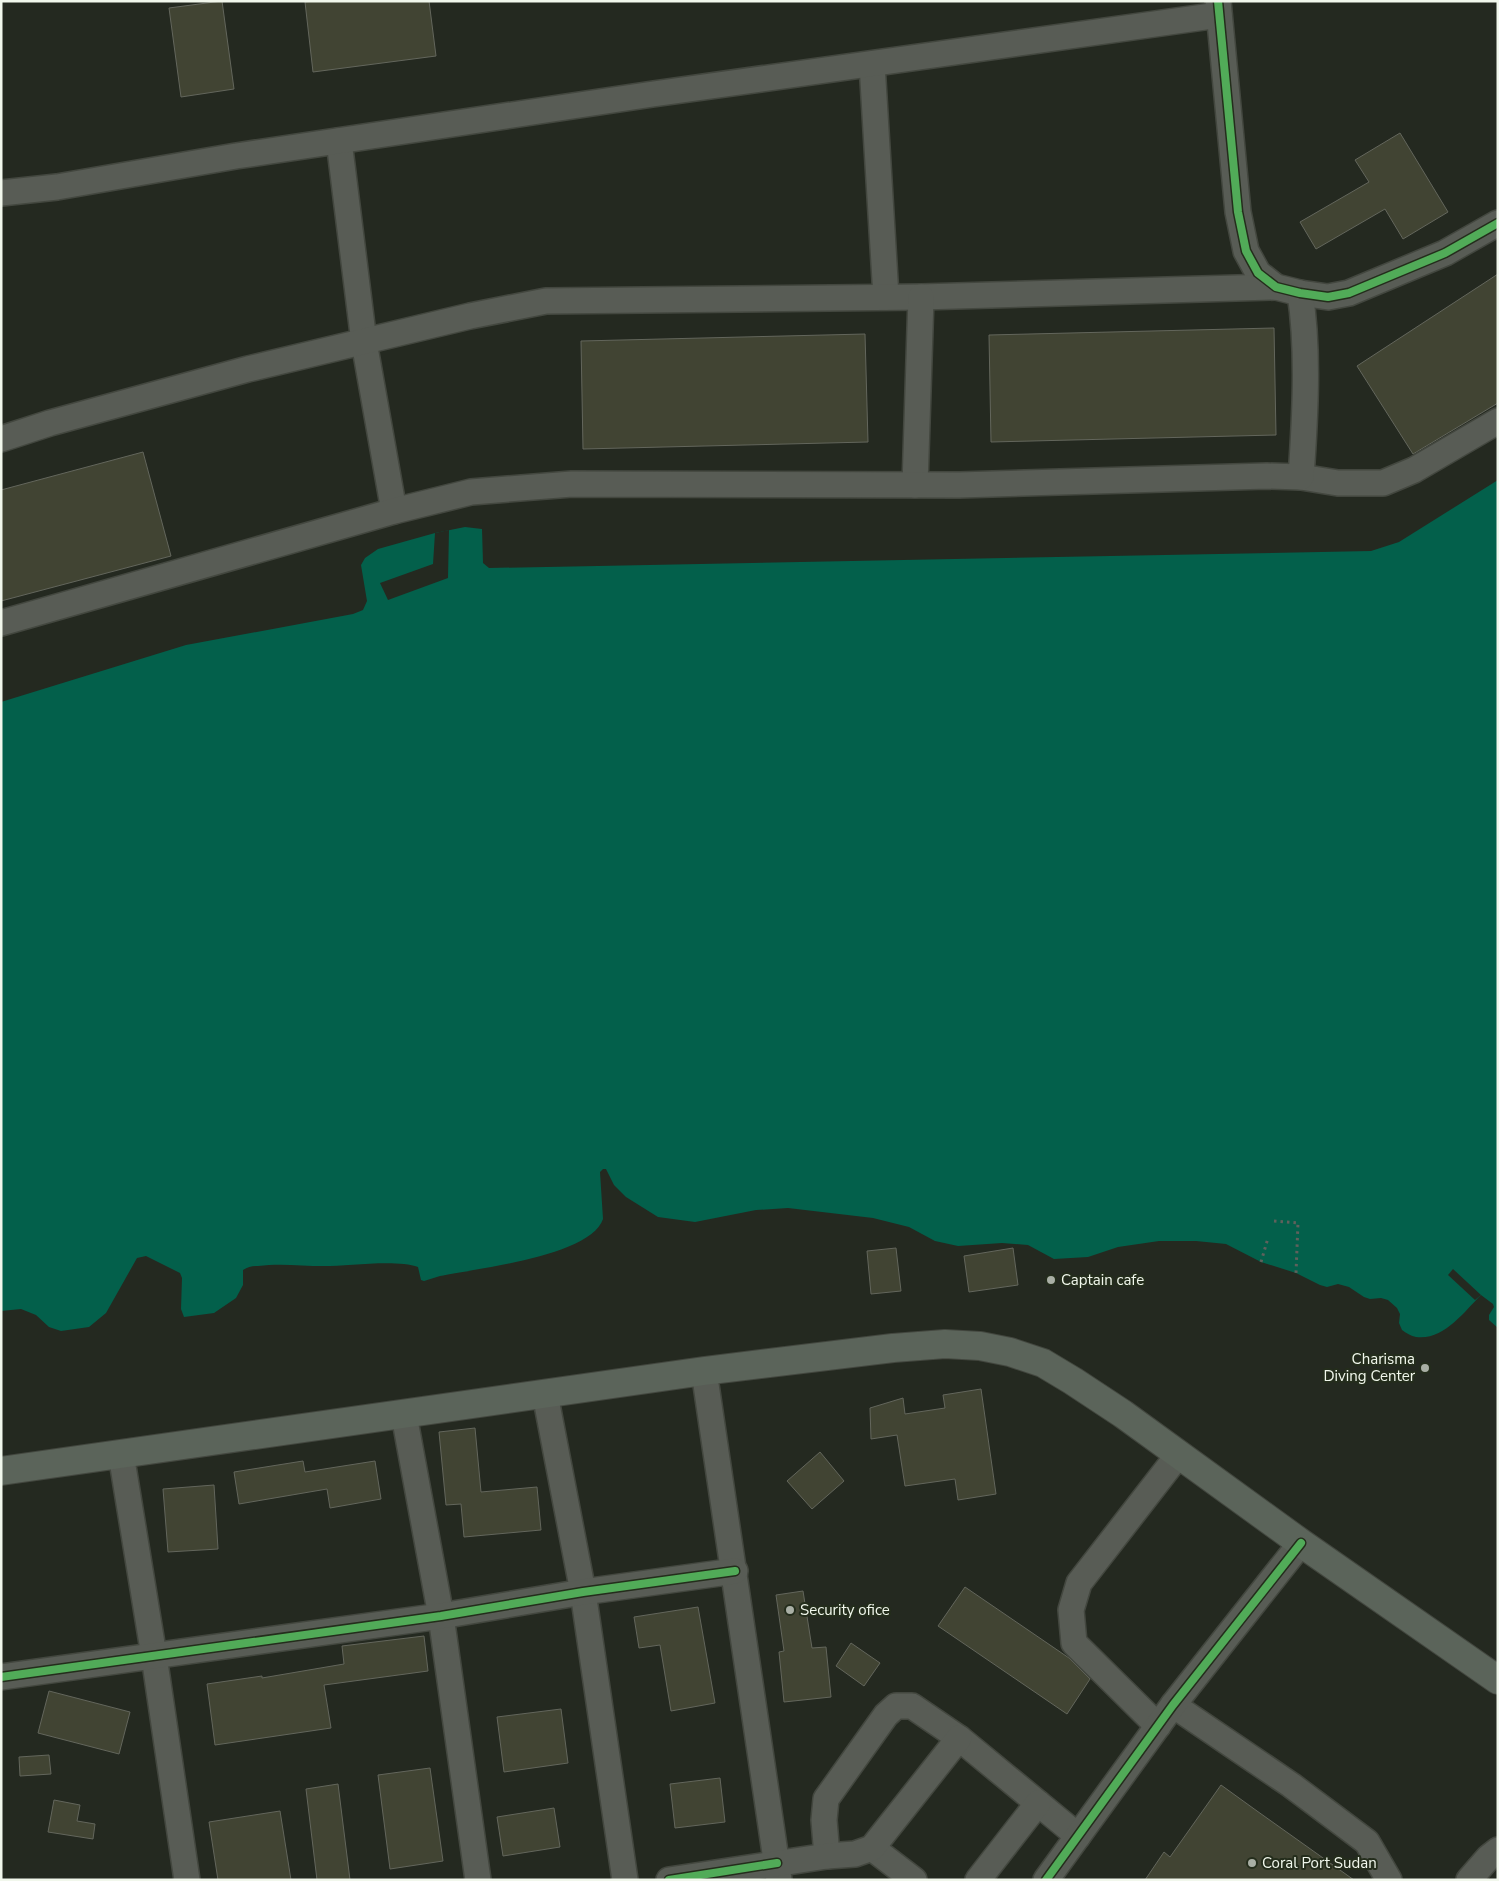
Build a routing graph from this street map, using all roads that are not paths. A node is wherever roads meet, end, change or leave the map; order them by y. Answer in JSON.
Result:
{"nodes":[{"id":1,"x":1218,"y":8,"type":"edge"},
{"id":2,"x":872,"y":64,"type":"junction"},
{"id":3,"x":339,"y":141,"type":"junction"},
{"id":4,"x":1,"y":193,"type":"edge"},
{"id":5,"x":1498,"y":223,"type":"edge"},
{"id":6,"x":1276,"y":287,"type":"junction"},
{"id":7,"x":1300,"y":293,"type":"junction"},
{"id":8,"x":886,"y":297,"type":"junction"},
{"id":9,"x":920,"y":297,"type":"junction"},
{"id":10,"x":364,"y":342,"type":"junction"},
{"id":11,"x":1498,"y":421,"type":"edge"},
{"id":12,"x":1,"y":439,"type":"edge"},
{"id":13,"x":1301,"y":477,"type":"junction"},
{"id":14,"x":915,"y":485,"type":"junction"},
{"id":15,"x":394,"y":511,"type":"junction"},
{"id":16,"x":1,"y":623,"type":"edge"},
{"id":17,"x":704,"y":1372,"type":"junction"},
{"id":18,"x":545,"y":1394,"type":"junction"},
{"id":19,"x":404,"y":1414,"type":"junction"},
{"id":20,"x":121,"y":1454,"type":"junction"},
{"id":21,"x":1179,"y":1454,"type":"junction"},
{"id":22,"x":1,"y":1471,"type":"edge"},
{"id":23,"x":1301,"y":1543,"type":"junction"},
{"id":24,"x":735,"y":1571,"type":"junction"},
{"id":25,"x":582,"y":1592,"type":"junction"},
{"id":26,"x":441,"y":1616,"type":"junction"},
{"id":27,"x":154,"y":1656,"type":"junction"},
{"id":28,"x":1,"y":1677,"type":"edge"},
{"id":29,"x":1498,"y":1680,"type":"edge"},
{"id":30,"x":1173,"y":1706,"type":"junction"},
{"id":31,"x":1158,"y":1726,"type":"junction"},
{"id":32,"x":959,"y":1738,"type":"junction"},
{"id":33,"x":1038,"y":1803,"type":"junction"},
{"id":34,"x":1078,"y":1836,"type":"junction"},
{"id":35,"x":872,"y":1848,"type":"junction"},
{"id":36,"x":1498,"y":1850,"type":"edge"},
{"id":37,"x":827,"y":1856,"type":"junction"},
{"id":38,"x":778,"y":1872,"type":"edge"},
{"id":39,"x":188,"y":1880,"type":"edge"},
{"id":40,"x":478,"y":1880,"type":"edge"},
{"id":41,"x":625,"y":1880,"type":"edge"},
{"id":42,"x":670,"y":1880,"type":"edge"},
{"id":43,"x":914,"y":1880,"type":"edge"},
{"id":44,"x":978,"y":1880,"type":"edge"},
{"id":45,"x":1046,"y":1880,"type":"edge"},
{"id":46,"x":1389,"y":1880,"type":"edge"},
{"id":47,"x":1469,"y":1880,"type":"edge"}],
"edges":[{"from":1,"to":2,"type":"street"},
{"from":1,"to":6,"type":"street"},
{"from":2,"to":3,"type":"street"},
{"from":2,"to":8,"type":"street"},
{"from":3,"to":4,"type":"street"},
{"from":3,"to":10,"type":"street"},
{"from":5,"to":7,"type":"street"},
{"from":6,"to":7,"type":"street"},
{"from":6,"to":9,"type":"street"},
{"from":7,"to":13,"type":"street"},
{"from":8,"to":9,"type":"street"},
{"from":8,"to":10,"type":"street"},
{"from":9,"to":14,"type":"street"},
{"from":10,"to":12,"type":"street"},
{"from":10,"to":15,"type":"street"},
{"from":11,"to":13,"type":"street"},
{"from":13,"to":14,"type":"street"},
{"from":14,"to":15,"type":"street"},
{"from":15,"to":16,"type":"street"},
{"from":17,"to":18,"type":"main road"},
{"from":17,"to":21,"type":"main road"},
{"from":17,"to":24,"type":"street"},
{"from":18,"to":19,"type":"main road"},
{"from":18,"to":25,"type":"street"},
{"from":19,"to":20,"type":"main road"},
{"from":19,"to":26,"type":"street"},
{"from":20,"to":22,"type":"main road"},
{"from":20,"to":27,"type":"street"},
{"from":21,"to":23,"type":"main road"},
{"from":21,"to":31,"type":"street"},
{"from":23,"to":29,"type":"main road"},
{"from":23,"to":30,"type":"street"},
{"from":24,"to":25,"type":"street"},
{"from":24,"to":38,"type":"street"},
{"from":25,"to":26,"type":"street"},
{"from":25,"to":41,"type":"street"},
{"from":26,"to":27,"type":"street"},
{"from":26,"to":40,"type":"street"},
{"from":27,"to":28,"type":"street"},
{"from":27,"to":39,"type":"street"},
{"from":30,"to":31,"type":"street"},
{"from":30,"to":46,"type":"street"},
{"from":31,"to":34,"type":"street"},
{"from":32,"to":33,"type":"street"},
{"from":32,"to":35,"type":"street"},
{"from":32,"to":37,"type":"street"},
{"from":33,"to":34,"type":"street"},
{"from":33,"to":44,"type":"street"},
{"from":34,"to":45,"type":"street"},
{"from":35,"to":37,"type":"street"},
{"from":35,"to":43,"type":"street"},
{"from":36,"to":47,"type":"street"},
{"from":37,"to":38,"type":"street"},
{"from":38,"to":42,"type":"street"}]}
